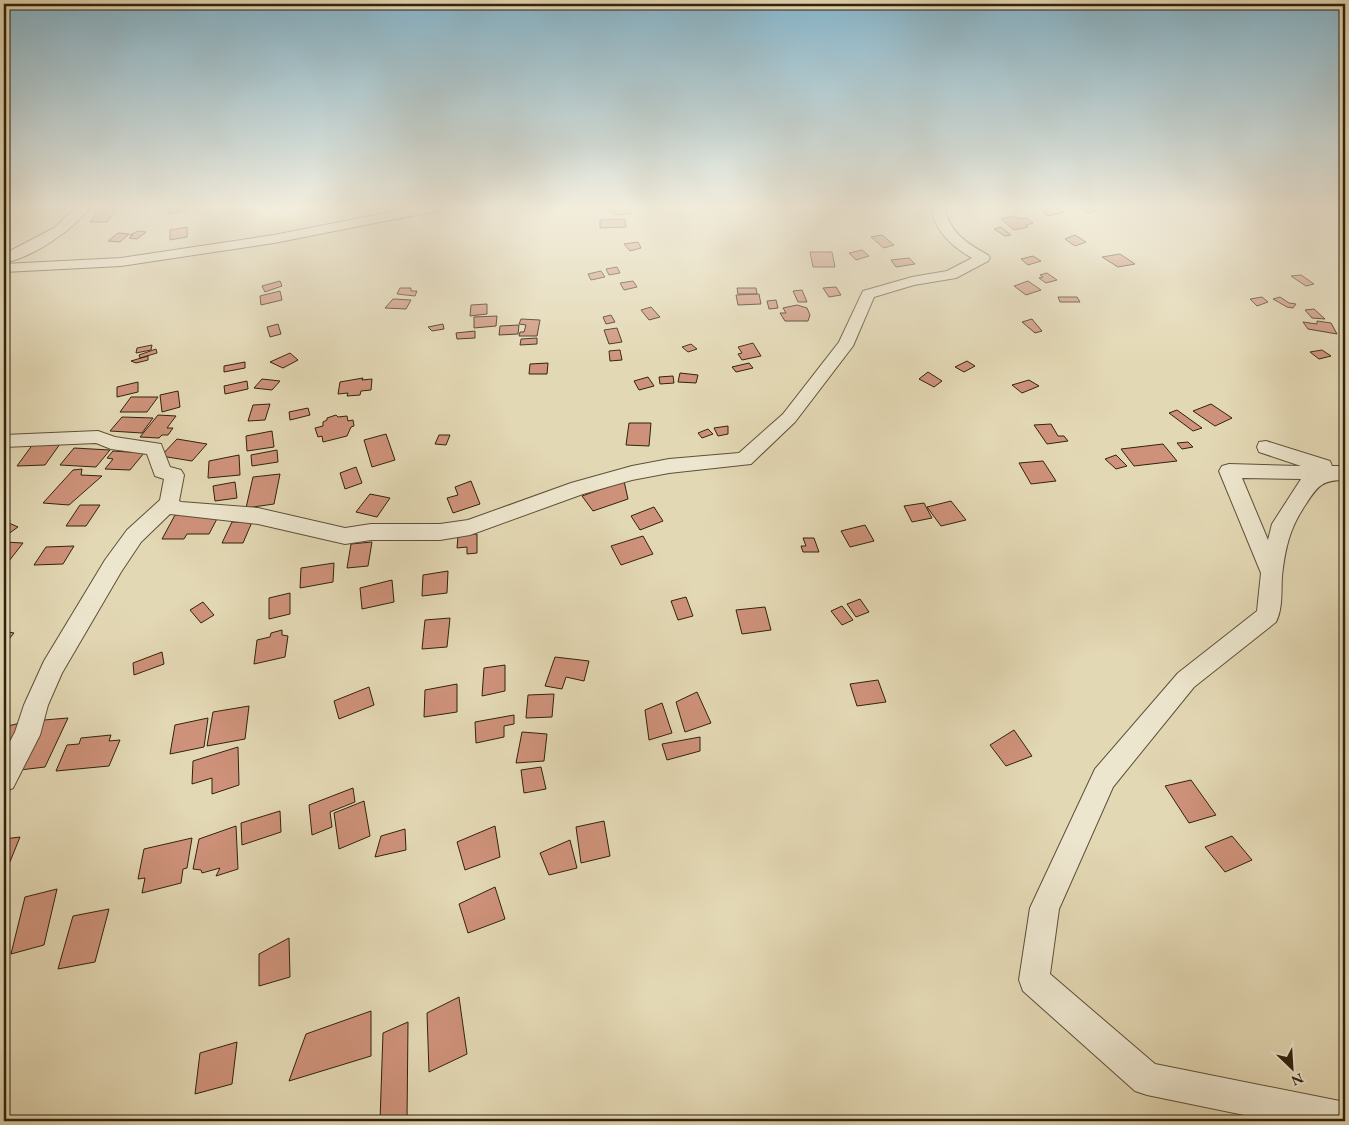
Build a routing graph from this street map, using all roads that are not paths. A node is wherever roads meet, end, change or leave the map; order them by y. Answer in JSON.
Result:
{"nodes":[{"id":1,"x":147,"y":258,"type":"edge"},
{"id":2,"x":982,"y":258,"type":"edge"},
{"id":3,"x":4,"y":268,"type":"edge"},
{"id":4,"x":4,"y":441,"type":"edge"},
{"id":5,"x":1266,"y":447,"type":"dead end"},
{"id":6,"x":1338,"y":473,"type":"edge"},
{"id":7,"x":169,"y":503,"type":"junction"},
{"id":8,"x":1272,"y":573,"type":"junction"},
{"id":9,"x":4,"y":780,"type":"edge"},
{"id":10,"x":1340,"y":1112,"type":"edge"}],
"edges":[{"from":1,"to":3,"type":"street"},
{"from":2,"to":7,"type":"street"},
{"from":4,"to":7,"type":"street"},
{"from":5,"to":6,"type":"street"},
{"from":6,"to":8,"type":"street"},
{"from":6,"to":8,"type":"street"},
{"from":7,"to":9,"type":"street"},
{"from":8,"to":10,"type":"street"}]}
